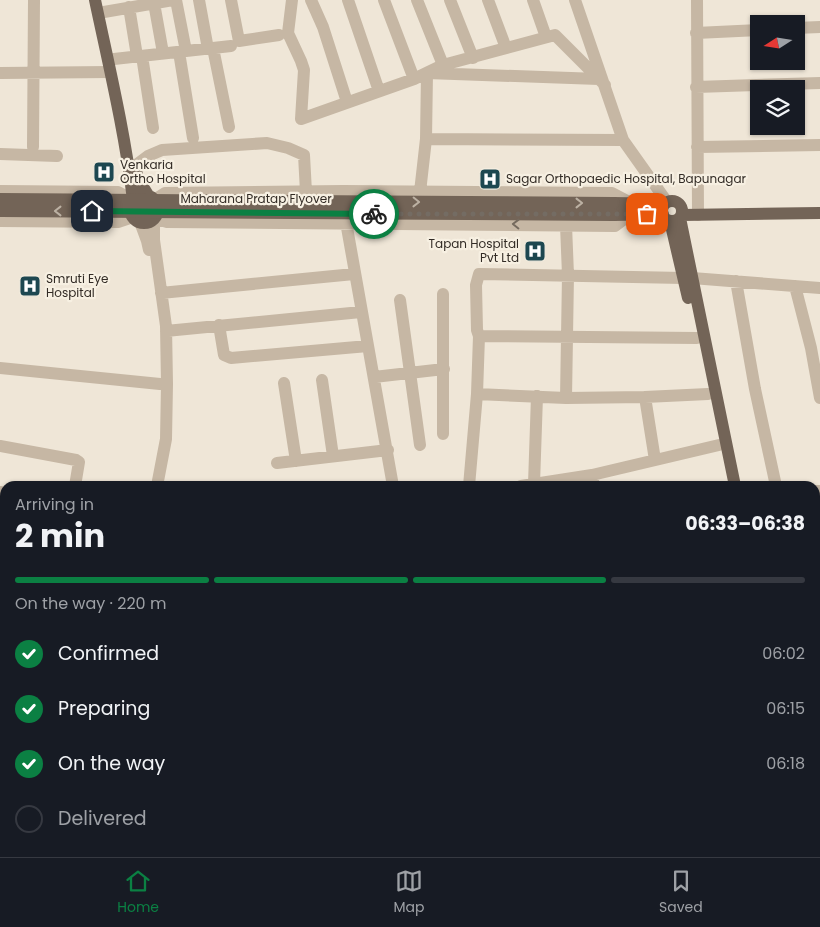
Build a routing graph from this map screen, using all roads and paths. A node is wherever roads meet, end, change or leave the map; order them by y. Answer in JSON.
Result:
{"nodes":[{"id":1,"x":34,"y":0,"type":"edge"},
{"id":2,"x":95,"y":0,"type":"edge"},
{"id":3,"x":174,"y":0,"type":"edge"},
{"id":4,"x":199,"y":0,"type":"edge"},
{"id":5,"x":292,"y":0,"type":"edge"},
{"id":6,"x":311,"y":0,"type":"edge"},
{"id":7,"x":348,"y":0,"type":"edge"},
{"id":8,"x":384,"y":0,"type":"edge"},
{"id":9,"x":417,"y":0,"type":"edge"},
{"id":10,"x":450,"y":0,"type":"edge"},
{"id":11,"x":488,"y":0,"type":"edge"},
{"id":12,"x":533,"y":0,"type":"edge"},
{"id":13,"x":575,"y":0,"type":"edge"},
{"id":14,"x":697,"y":0,"type":"edge"},
{"id":15,"x":235,"y":1,"type":"edge"},
{"id":16,"x":154,"y":3,"type":"junction"},
{"id":17,"x":103,"y":6,"type":"edge"},
{"id":18,"x":129,"y":7,"type":"junction"},
{"id":19,"x":820,"y":27,"type":"edge"},
{"id":20,"x":805,"y":28,"type":"edge"},
{"id":21,"x":750,"y":30,"type":"edge"},
{"id":22,"x":696,"y":33,"type":"junction"},
{"id":23,"x":279,"y":35,"type":"dead end"},
{"id":24,"x":546,"y":38,"type":"junction"},
{"id":25,"x":231,"y":46,"type":"dead end"},
{"id":26,"x":506,"y":48,"type":"junction"},
{"id":27,"x":211,"y":49,"type":"junction"},
{"id":28,"x":183,"y":51,"type":"junction"},
{"id":29,"x":164,"y":53,"type":"junction"},
{"id":30,"x":139,"y":56,"type":"junction"},
{"id":31,"x":473,"y":58,"type":"junction"},
{"id":32,"x":114,"y":59,"type":"junction"},
{"id":33,"x":443,"y":65,"type":"junction"},
{"id":34,"x":33,"y":72,"type":"junction"},
{"id":35,"x":110,"y":72,"type":"junction"},
{"id":36,"x":0,"y":73,"type":"edge"},
{"id":37,"x":427,"y":73,"type":"junction"},
{"id":38,"x":414,"y":79,"type":"junction"},
{"id":39,"x":602,"y":82,"type":"junction"},
{"id":40,"x":820,"y":83,"type":"edge"},
{"id":41,"x":696,"y":87,"type":"junction"},
{"id":42,"x":379,"y":91,"type":"junction"},
{"id":43,"x":347,"y":102,"type":"junction"},
{"id":44,"x":228,"y":127,"type":"dead end"},
{"id":45,"x":154,"y":128,"type":"dead end"},
{"id":46,"x":194,"y":138,"type":"dead end"},
{"id":47,"x":426,"y":139,"type":"junction"},
{"id":48,"x":624,"y":140,"type":"junction"},
{"id":49,"x":820,"y":145,"type":"edge"},
{"id":50,"x":34,"y":147,"type":"dead end"},
{"id":51,"x":697,"y":147,"type":"junction"},
{"id":52,"x":0,"y":154,"type":"edge"},
{"id":53,"x":57,"y":156,"type":"dead end"},
{"id":54,"x":136,"y":165,"type":"junction"},
{"id":55,"x":0,"y":191,"type":"edge"},
{"id":56,"x":306,"y":192,"type":"junction"},
{"id":57,"x":420,"y":192,"type":"junction"},
{"id":58,"x":151,"y":198,"type":"junction"},
{"id":59,"x":0,"y":199,"type":"edge"},
{"id":60,"x":133,"y":200,"type":"junction"},
{"id":61,"x":820,"y":205,"type":"edge"},
{"id":62,"x":614,"y":209,"type":"junction"},
{"id":63,"x":631,"y":209,"type":"junction"},
{"id":64,"x":0,"y":211,"type":"edge"},
{"id":65,"x":698,"y":211,"type":"junction"},
{"id":66,"x":672,"y":212,"type":"junction"},
{"id":67,"x":820,"y":213,"type":"edge"},
{"id":68,"x":154,"y":218,"type":"junction"},
{"id":69,"x":137,"y":219,"type":"junction"},
{"id":70,"x":0,"y":221,"type":"edge"},
{"id":71,"x":346,"y":222,"type":"junction"},
{"id":72,"x":566,"y":225,"type":"junction"},
{"id":73,"x":354,"y":274,"type":"junction"},
{"id":74,"x":568,"y":275,"type":"junction"},
{"id":75,"x":687,"y":278,"type":"junction"},
{"id":76,"x":736,"y":281,"type":"junction"},
{"id":77,"x":795,"y":286,"type":"junction"},
{"id":78,"x":820,"y":288,"type":"edge"},
{"id":79,"x":161,"y":293,"type":"junction"},
{"id":80,"x":443,"y":294,"type":"dead end"},
{"id":81,"x":400,"y":300,"type":"dead end"},
{"id":82,"x":361,"y":312,"type":"junction"},
{"id":83,"x":219,"y":325,"type":"junction"},
{"id":84,"x":166,"y":331,"type":"junction"},
{"id":85,"x":479,"y":336,"type":"junction"},
{"id":86,"x":567,"y":337,"type":"junction"},
{"id":87,"x":697,"y":338,"type":"junction"},
{"id":88,"x":368,"y":346,"type":"junction"},
{"id":89,"x":816,"y":348,"type":"edge"},
{"id":90,"x":0,"y":368,"type":"edge"},
{"id":91,"x":444,"y":369,"type":"junction"},
{"id":92,"x":410,"y":373,"type":"junction"},
{"id":93,"x":374,"y":376,"type":"junction"},
{"id":94,"x":322,"y":380,"type":"dead end"},
{"id":95,"x":284,"y":383,"type":"dead end"},
{"id":96,"x":160,"y":384,"type":"junction"},
{"id":97,"x":477,"y":394,"type":"junction"},
{"id":98,"x":708,"y":394,"type":"junction"},
{"id":99,"x":537,"y":396,"type":"junction"},
{"id":100,"x":645,"y":397,"type":"junction"},
{"id":101,"x":566,"y":398,"type":"junction"},
{"id":102,"x":820,"y":398,"type":"edge"},
{"id":103,"x":444,"y":434,"type":"dead end"},
{"id":104,"x":420,"y":445,"type":"dead end"},
{"id":105,"x":719,"y":445,"type":"junction"},
{"id":106,"x":0,"y":446,"type":"edge"},
{"id":107,"x":388,"y":450,"type":"junction"},
{"id":108,"x":333,"y":456,"type":"junction"},
{"id":109,"x":655,"y":460,"type":"junction"},
{"id":110,"x":296,"y":461,"type":"junction"},
{"id":111,"x":277,"y":464,"type":"dead end"},
{"id":112,"x":76,"y":481,"type":"edge"},
{"id":113,"x":151,"y":481,"type":"edge"},
{"id":114,"x":158,"y":481,"type":"edge"},
{"id":115,"x":392,"y":481,"type":"edge"},
{"id":116,"x":469,"y":481,"type":"edge"},
{"id":117,"x":534,"y":481,"type":"edge"},
{"id":118,"x":593,"y":481,"type":"edge"},
{"id":119,"x":726,"y":481,"type":"edge"},
{"id":120,"x":734,"y":481,"type":"edge"},
{"id":121,"x":775,"y":481,"type":"edge"}],
"edges":[{"from":1,"to":34,"type":"street"},
{"from":2,"to":35,"type":"main road"},
{"from":3,"to":16,"type":"street"},
{"from":3,"to":28,"type":"street"},
{"from":4,"to":27,"type":"street"},
{"from":5,"to":43,"type":"street"},
{"from":6,"to":43,"type":"street"},
{"from":7,"to":42,"type":"street"},
{"from":8,"to":38,"type":"street"},
{"from":9,"to":33,"type":"street"},
{"from":10,"to":31,"type":"street"},
{"from":11,"to":26,"type":"street"},
{"from":12,"to":24,"type":"street"},
{"from":13,"to":39,"type":"street"},
{"from":14,"to":22,"type":"street"},
{"from":15,"to":23,"type":"street"},
{"from":16,"to":18,"type":"street"},
{"from":16,"to":29,"type":"street"},
{"from":17,"to":18,"type":"street"},
{"from":17,"to":32,"type":"main road"},
{"from":18,"to":30,"type":"street"},
{"from":19,"to":20,"type":"street"},
{"from":21,"to":22,"type":"street"},
{"from":22,"to":41,"type":"street"},
{"from":24,"to":26,"type":"street"},
{"from":24,"to":39,"type":"street"},
{"from":25,"to":27,"type":"street"},
{"from":26,"to":31,"type":"street"},
{"from":27,"to":28,"type":"street"},
{"from":27,"to":44,"type":"street"},
{"from":28,"to":29,"type":"street"},
{"from":28,"to":46,"type":"street"},
{"from":29,"to":30,"type":"street"},
{"from":30,"to":32,"type":"street"},
{"from":30,"to":45,"type":"street"},
{"from":31,"to":33,"type":"street"},
{"from":32,"to":54,"type":"main road"},
{"from":33,"to":37,"type":"street"},
{"from":34,"to":35,"type":"street"},
{"from":34,"to":36,"type":"street"},
{"from":34,"to":50,"type":"street"},
{"from":35,"to":60,"type":"main road"},
{"from":37,"to":38,"type":"street"},
{"from":37,"to":39,"type":"street"},
{"from":37,"to":47,"type":"street"},
{"from":38,"to":42,"type":"street"},
{"from":39,"to":48,"type":"street"},
{"from":40,"to":41,"type":"street"},
{"from":41,"to":51,"type":"street"},
{"from":42,"to":43,"type":"street"},
{"from":47,"to":48,"type":"street"},
{"from":47,"to":57,"type":"street"},
{"from":48,"to":66,"type":"street"},
{"from":49,"to":51,"type":"street"},
{"from":51,"to":65,"type":"street"},
{"from":52,"to":53,"type":"street"},
{"from":54,"to":56,"type":"street"},
{"from":54,"to":58,"type":"main road"},
{"from":55,"to":60,"type":"street"},
{"from":56,"to":57,"type":"street"},
{"from":56,"to":58,"type":"street"},
{"from":57,"to":63,"type":"street"},
{"from":58,"to":60,"type":"main road"},
{"from":58,"to":68,"type":"main road"},
{"from":59,"to":62,"type":"main road","name":"Maharana Pratap Flyover","one_way":true,"bridge":true},
{"from":60,"to":69,"type":"main road"},
{"from":61,"to":65,"type":"main road"},
{"from":62,"to":63,"type":"main road","name":"Maharana Pratap Flyover"},
{"from":62,"to":64,"type":"main road","name":"Maharana Pratap Flyover","one_way":true,"bridge":true},
{"from":63,"to":66,"type":"main road","name":"Maharana Pratap Flyover"},
{"from":63,"to":72,"type":"street"},
{"from":65,"to":66,"type":"main road","name":"Maharana Pratap Flyover"},
{"from":65,"to":67,"type":"main road"},
{"from":66,"to":75,"type":"main road"},
{"from":68,"to":69,"type":"main road"},
{"from":68,"to":71,"type":"street"},
{"from":68,"to":79,"type":"street"},
{"from":69,"to":70,"type":"street"},
{"from":69,"to":96,"type":"street"},
{"from":72,"to":71,"type":"street","one_way":true},
{"from":71,"to":73,"type":"street"},
{"from":72,"to":74,"type":"street"},
{"from":73,"to":79,"type":"street"},
{"from":73,"to":82,"type":"street"},
{"from":74,"to":75,"type":"street"},
{"from":74,"to":85,"type":"street"},
{"from":74,"to":86,"type":"street"},
{"from":75,"to":76,"type":"street"},
{"from":75,"to":87,"type":"main road"},
{"from":75,"to":120,"type":"main road"},
{"from":76,"to":77,"type":"street"},
{"from":76,"to":121,"type":"street"},
{"from":77,"to":78,"type":"street"},
{"from":77,"to":89,"type":"street"},
{"from":79,"to":84,"type":"street"},
{"from":80,"to":91,"type":"street"},
{"from":81,"to":92,"type":"street"},
{"from":82,"to":83,"type":"street"},
{"from":82,"to":88,"type":"street"},
{"from":83,"to":84,"type":"street"},
{"from":83,"to":88,"type":"street"},
{"from":84,"to":114,"type":"street"},
{"from":85,"to":86,"type":"street"},
{"from":85,"to":97,"type":"street"},
{"from":86,"to":87,"type":"street"},
{"from":86,"to":101,"type":"street"},
{"from":87,"to":98,"type":"main road"},
{"from":88,"to":93,"type":"street"},
{"from":89,"to":102,"type":"street"},
{"from":90,"to":96,"type":"street"},
{"from":91,"to":92,"type":"street"},
{"from":91,"to":103,"type":"street"},
{"from":92,"to":93,"type":"street"},
{"from":92,"to":104,"type":"street"},
{"from":93,"to":107,"type":"street"},
{"from":94,"to":108,"type":"street"},
{"from":95,"to":110,"type":"street"},
{"from":96,"to":113,"type":"street"},
{"from":97,"to":99,"type":"street"},
{"from":97,"to":116,"type":"street"},
{"from":98,"to":100,"type":"street"},
{"from":98,"to":105,"type":"main road"},
{"from":99,"to":101,"type":"street"},
{"from":99,"to":117,"type":"street"},
{"from":100,"to":101,"type":"street"},
{"from":100,"to":109,"type":"street"},
{"from":105,"to":109,"type":"street"},
{"from":105,"to":119,"type":"main road"},
{"from":106,"to":112,"type":"street"},
{"from":107,"to":108,"type":"street"},
{"from":107,"to":115,"type":"street"},
{"from":108,"to":110,"type":"street"},
{"from":109,"to":118,"type":"street"},
{"from":110,"to":111,"type":"street"}]}
